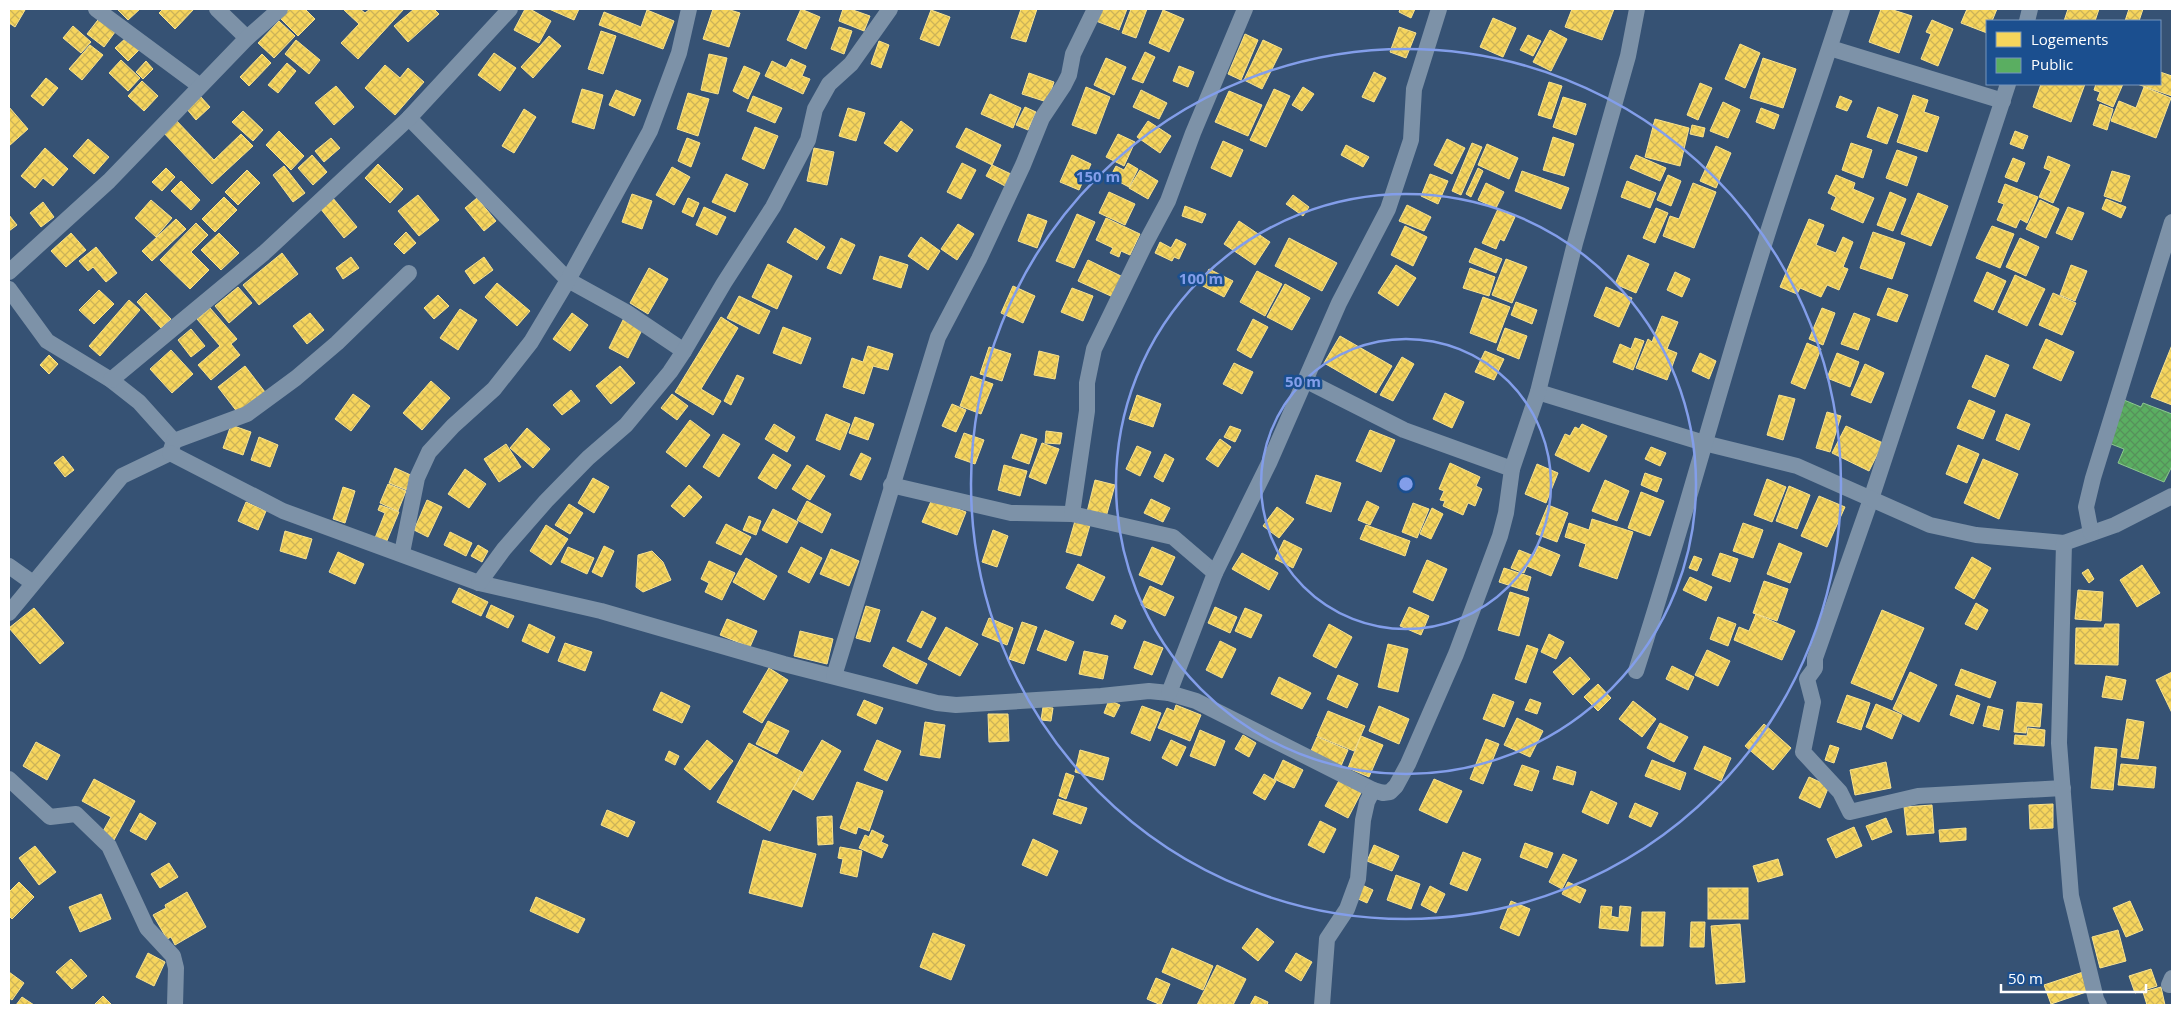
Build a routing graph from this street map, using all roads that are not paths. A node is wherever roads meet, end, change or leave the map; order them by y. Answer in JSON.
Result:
{"nodes":[{"id":1,"x":96,"y":9,"type":"edge"},
{"id":2,"x":217,"y":9,"type":"edge"},
{"id":3,"x":280,"y":9,"type":"edge"},
{"id":4,"x":510,"y":9,"type":"edge"},
{"id":5,"x":689,"y":9,"type":"edge"},
{"id":6,"x":890,"y":9,"type":"edge"},
{"id":7,"x":1095,"y":9,"type":"edge"},
{"id":8,"x":1245,"y":9,"type":"edge"},
{"id":9,"x":1439,"y":9,"type":"edge"},
{"id":10,"x":1637,"y":9,"type":"edge"},
{"id":11,"x":1842,"y":9,"type":"edge"},
{"id":12,"x":247,"y":38,"type":"junction"},
{"id":13,"x":1830,"y":48,"type":"junction"},
{"id":14,"x":2008,"y":85,"type":"edge"},
{"id":15,"x":200,"y":86,"type":"junction"},
{"id":16,"x":2003,"y":102,"type":"junction"},
{"id":17,"x":409,"y":118,"type":"junction"},
{"id":18,"x":2172,"y":222,"type":"edge"},
{"id":19,"x":9,"y":272,"type":"edge"},
{"id":20,"x":409,"y":273,"type":"dead end"},
{"id":21,"x":568,"y":280,"type":"junction"},
{"id":22,"x":9,"y":289,"type":"edge"},
{"id":23,"x":684,"y":351,"type":"junction"},
{"id":24,"x":111,"y":380,"type":"junction"},
{"id":25,"x":1305,"y":380,"type":"junction"},
{"id":26,"x":1538,"y":392,"type":"junction"},
{"id":27,"x":1704,"y":443,"type":"junction"},
{"id":28,"x":172,"y":447,"type":"junction"},
{"id":29,"x":1512,"y":469,"type":"junction"},
{"id":30,"x":891,"y":485,"type":"junction"},
{"id":31,"x":2172,"y":496,"type":"edge"},
{"id":32,"x":1871,"y":499,"type":"junction"},
{"id":33,"x":1072,"y":514,"type":"junction"},
{"id":34,"x":2091,"y":533,"type":"junction"},
{"id":35,"x":2064,"y":543,"type":"junction"},
{"id":36,"x":402,"y":553,"type":"junction"},
{"id":37,"x":9,"y":566,"type":"edge"},
{"id":38,"x":1215,"y":574,"type":"junction"},
{"id":39,"x":33,"y":582,"type":"junction"},
{"id":40,"x":479,"y":583,"type":"junction"},
{"id":41,"x":9,"y":613,"type":"edge"},
{"id":42,"x":1636,"y":671,"type":"dead end"},
{"id":43,"x":834,"y":676,"type":"junction"},
{"id":44,"x":1169,"y":693,"type":"junction"},
{"id":45,"x":9,"y":779,"type":"edge"},
{"id":46,"x":2063,"y":788,"type":"junction"},
{"id":47,"x":1373,"y":790,"type":"junction"},
{"id":48,"x":175,"y":1005,"type":"edge"},
{"id":49,"x":1322,"y":1005,"type":"edge"},
{"id":50,"x":2099,"y":1005,"type":"edge"}],
"edges":[{"from":1,"to":15,"type":"street"},
{"from":2,"to":12,"type":"street"},
{"from":3,"to":12,"type":"street"},
{"from":4,"to":17,"type":"street"},
{"from":5,"to":21,"type":"street"},
{"from":6,"to":23,"type":"street"},
{"from":7,"to":30,"type":"street"},
{"from":8,"to":33,"type":"street"},
{"from":9,"to":25,"type":"street"},
{"from":10,"to":26,"type":"street"},
{"from":11,"to":13,"type":"street"},
{"from":12,"to":15,"type":"street"},
{"from":13,"to":16,"type":"street"},
{"from":13,"to":27,"type":"street"},
{"from":14,"to":16,"type":"street"},
{"from":15,"to":19,"type":"street"},
{"from":16,"to":32,"type":"street"},
{"from":17,"to":21,"type":"street"},
{"from":17,"to":24,"type":"street"},
{"from":18,"to":34,"type":"street"},
{"from":20,"to":28,"type":"street"},
{"from":21,"to":23,"type":"street"},
{"from":21,"to":36,"type":"street"},
{"from":22,"to":24,"type":"street"},
{"from":23,"to":40,"type":"street"},
{"from":24,"to":28,"type":"street"},
{"from":25,"to":29,"type":"street"},
{"from":25,"to":38,"type":"street"},
{"from":26,"to":27,"type":"street"},
{"from":26,"to":29,"type":"street"},
{"from":27,"to":32,"type":"street"},
{"from":27,"to":42,"type":"street"},
{"from":28,"to":36,"type":"street"},
{"from":28,"to":39,"type":"street"},
{"from":29,"to":47,"type":"street"},
{"from":30,"to":33,"type":"street"},
{"from":30,"to":43,"type":"street"},
{"from":31,"to":34,"type":"street"},
{"from":32,"to":35,"type":"street"},
{"from":32,"to":46,"type":"street"},
{"from":33,"to":38,"type":"street"},
{"from":34,"to":35,"type":"street"},
{"from":35,"to":46,"type":"street"},
{"from":36,"to":40,"type":"street"},
{"from":37,"to":39,"type":"street"},
{"from":38,"to":44,"type":"street"},
{"from":39,"to":41,"type":"street"},
{"from":40,"to":43,"type":"street"},
{"from":43,"to":44,"type":"street"},
{"from":44,"to":47,"type":"street"},
{"from":45,"to":48,"type":"street"},
{"from":46,"to":50,"type":"street"},
{"from":47,"to":49,"type":"street"}]}
